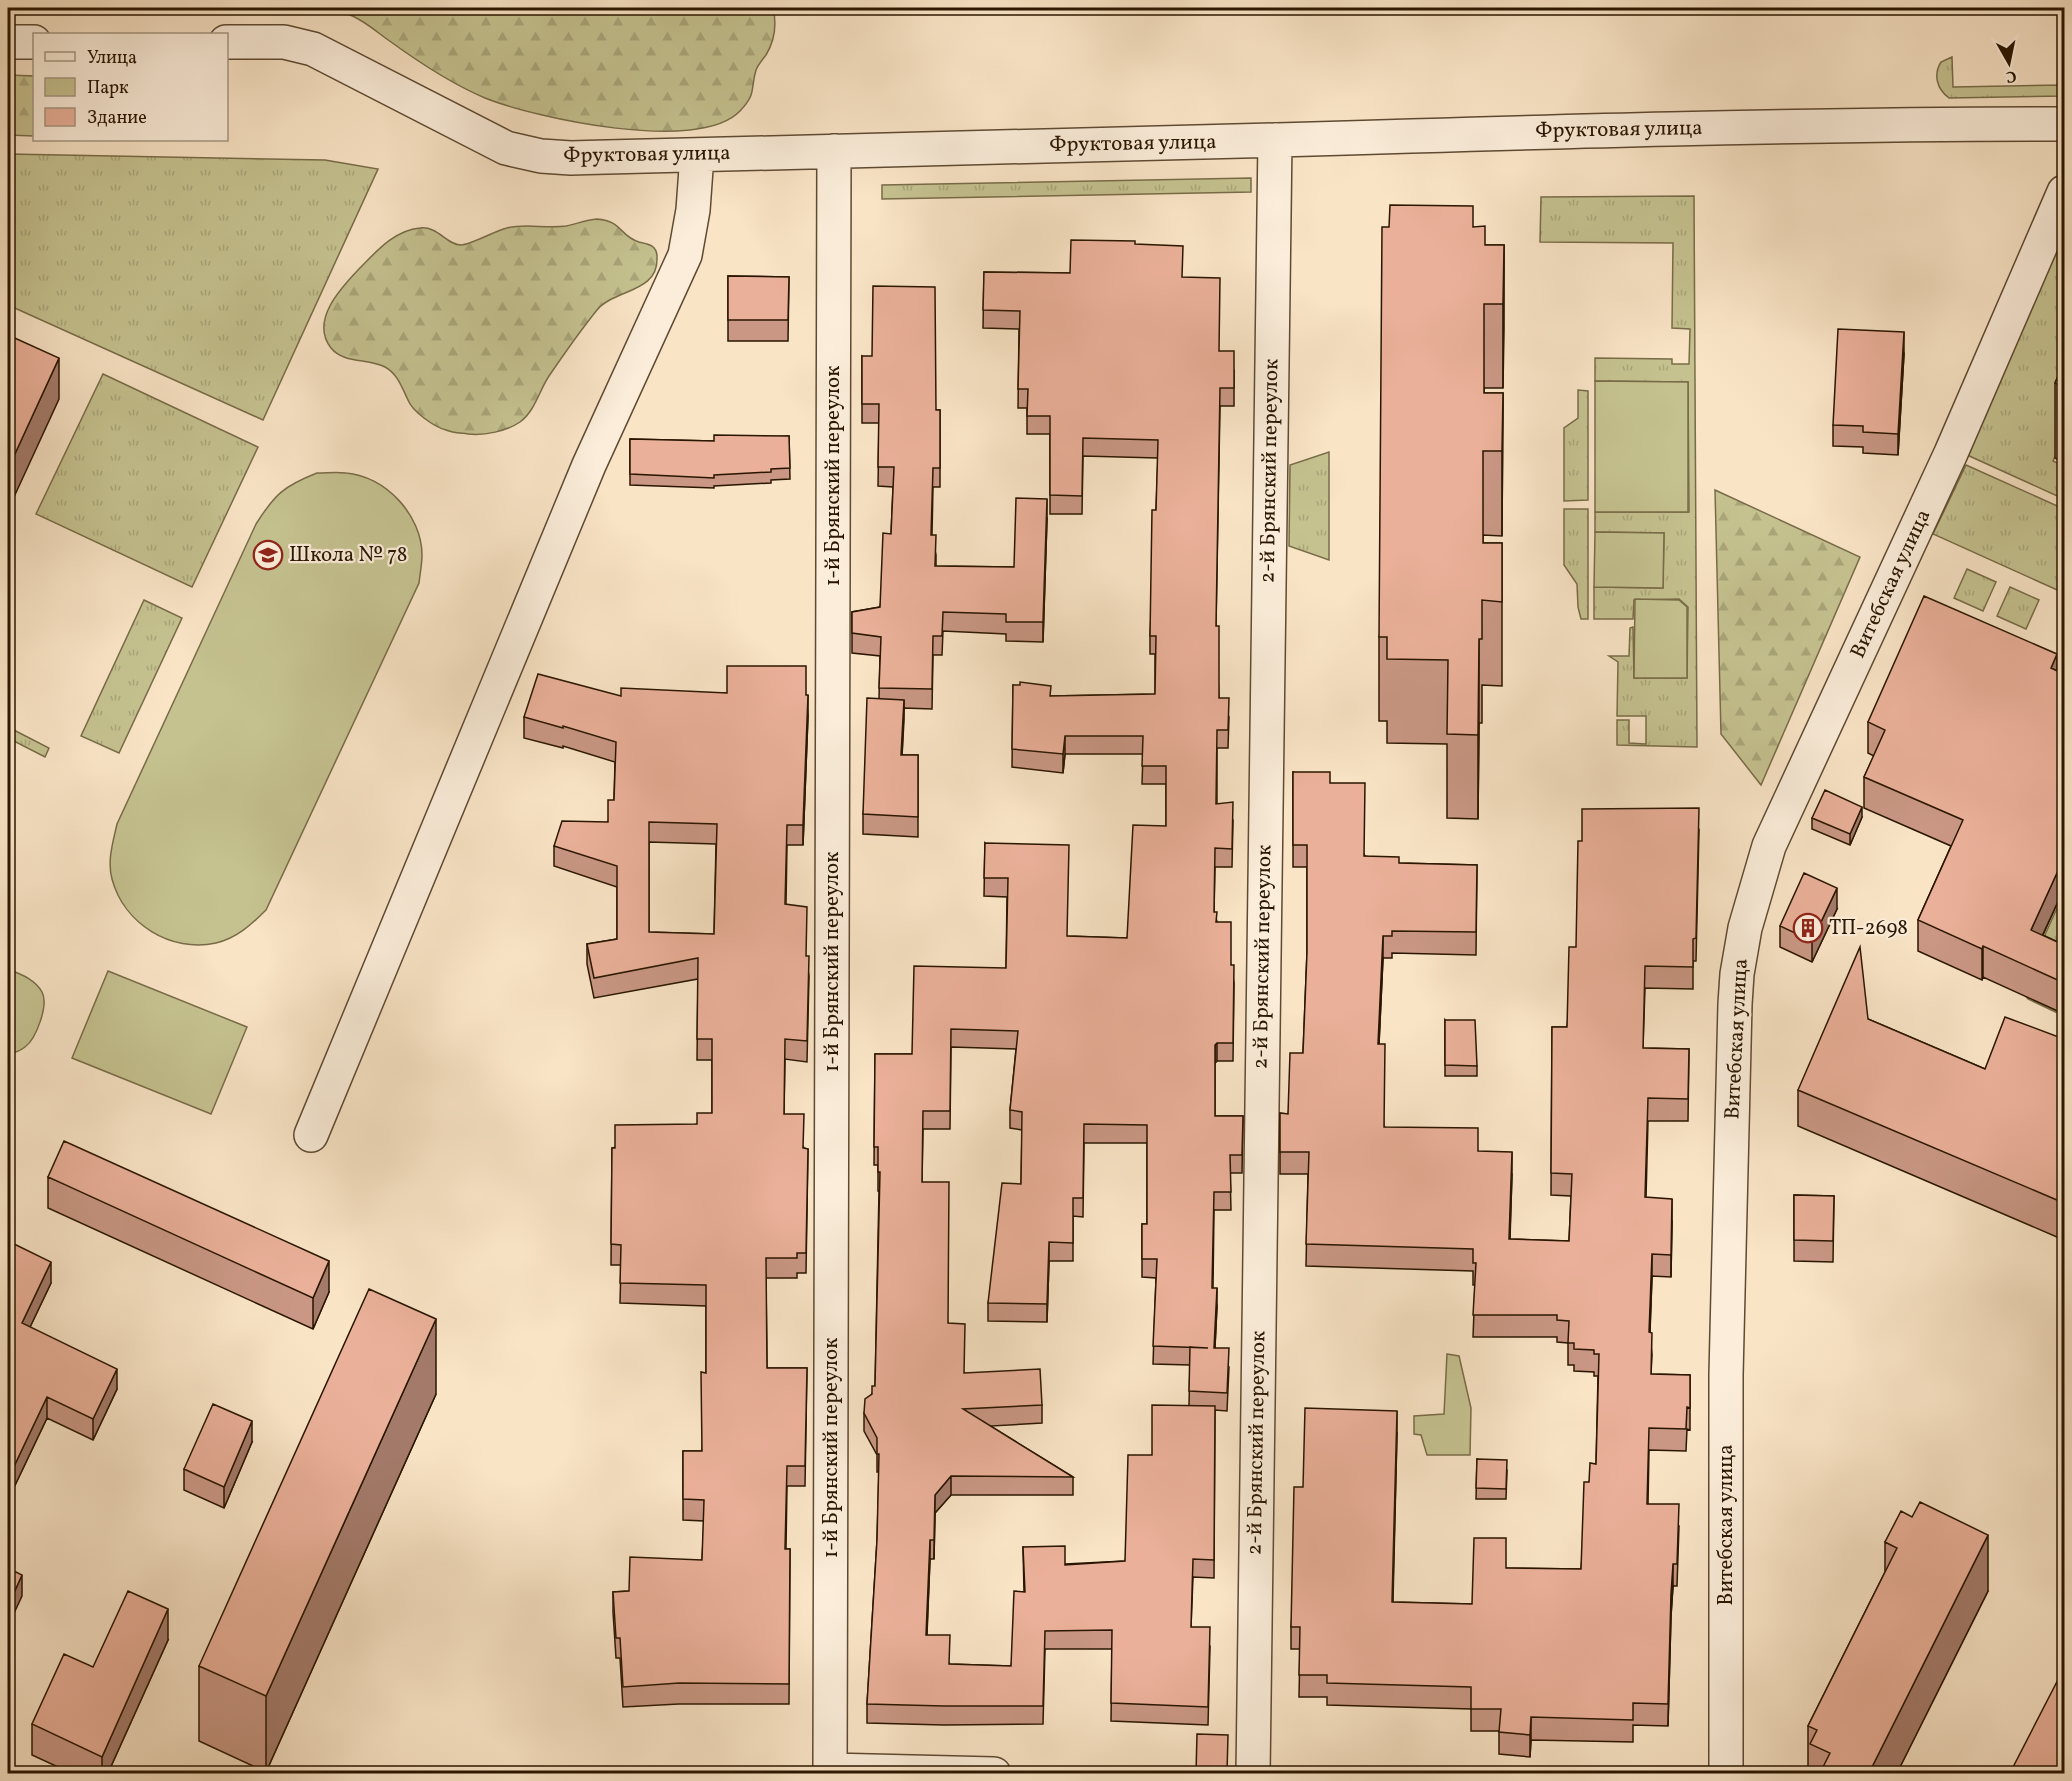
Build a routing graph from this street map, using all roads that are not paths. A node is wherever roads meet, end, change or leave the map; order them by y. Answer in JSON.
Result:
{"nodes":[{"id":1,"x":8,"y":42,"type":"edge"},
{"id":2,"x":33,"y":42,"type":"edge"},
{"id":3,"x":228,"y":42,"type":"edge"},
{"id":4,"x":2064,"y":124,"type":"edge"},
{"id":5,"x":1275,"y":140,"type":"junction"},
{"id":6,"x":834,"y":151,"type":"junction"},
{"id":7,"x":697,"y":155,"type":"junction"},
{"id":8,"x":2064,"y":192,"type":"edge"},
{"id":9,"x":311,"y":1135,"type":"dead end"},
{"id":10,"x":830,"y":1772,"type":"edge"},
{"id":11,"x":994,"y":1773,"type":"edge"},
{"id":12,"x":1253,"y":1773,"type":"edge"},
{"id":13,"x":1726,"y":1773,"type":"edge"}],
"edges":[{"from":1,"to":2,"type":"street"},
{"from":3,"to":7,"type":"street","name":"Фруктовая улица"},
{"from":4,"to":5,"type":"street","name":"Фруктовая улица"},
{"from":5,"to":6,"type":"street","name":"Фруктовая улица"},
{"from":5,"to":12,"type":"street","name":"2-й Брянский переулок"},
{"from":6,"to":7,"type":"street","name":"Фруктовая улица"},
{"from":6,"to":10,"type":"street","name":"1-й Брянский переулок"},
{"from":7,"to":9,"type":"street"},
{"from":8,"to":13,"type":"street","name":"Витебская улица"},
{"from":10,"to":11,"type":"street"}]}
